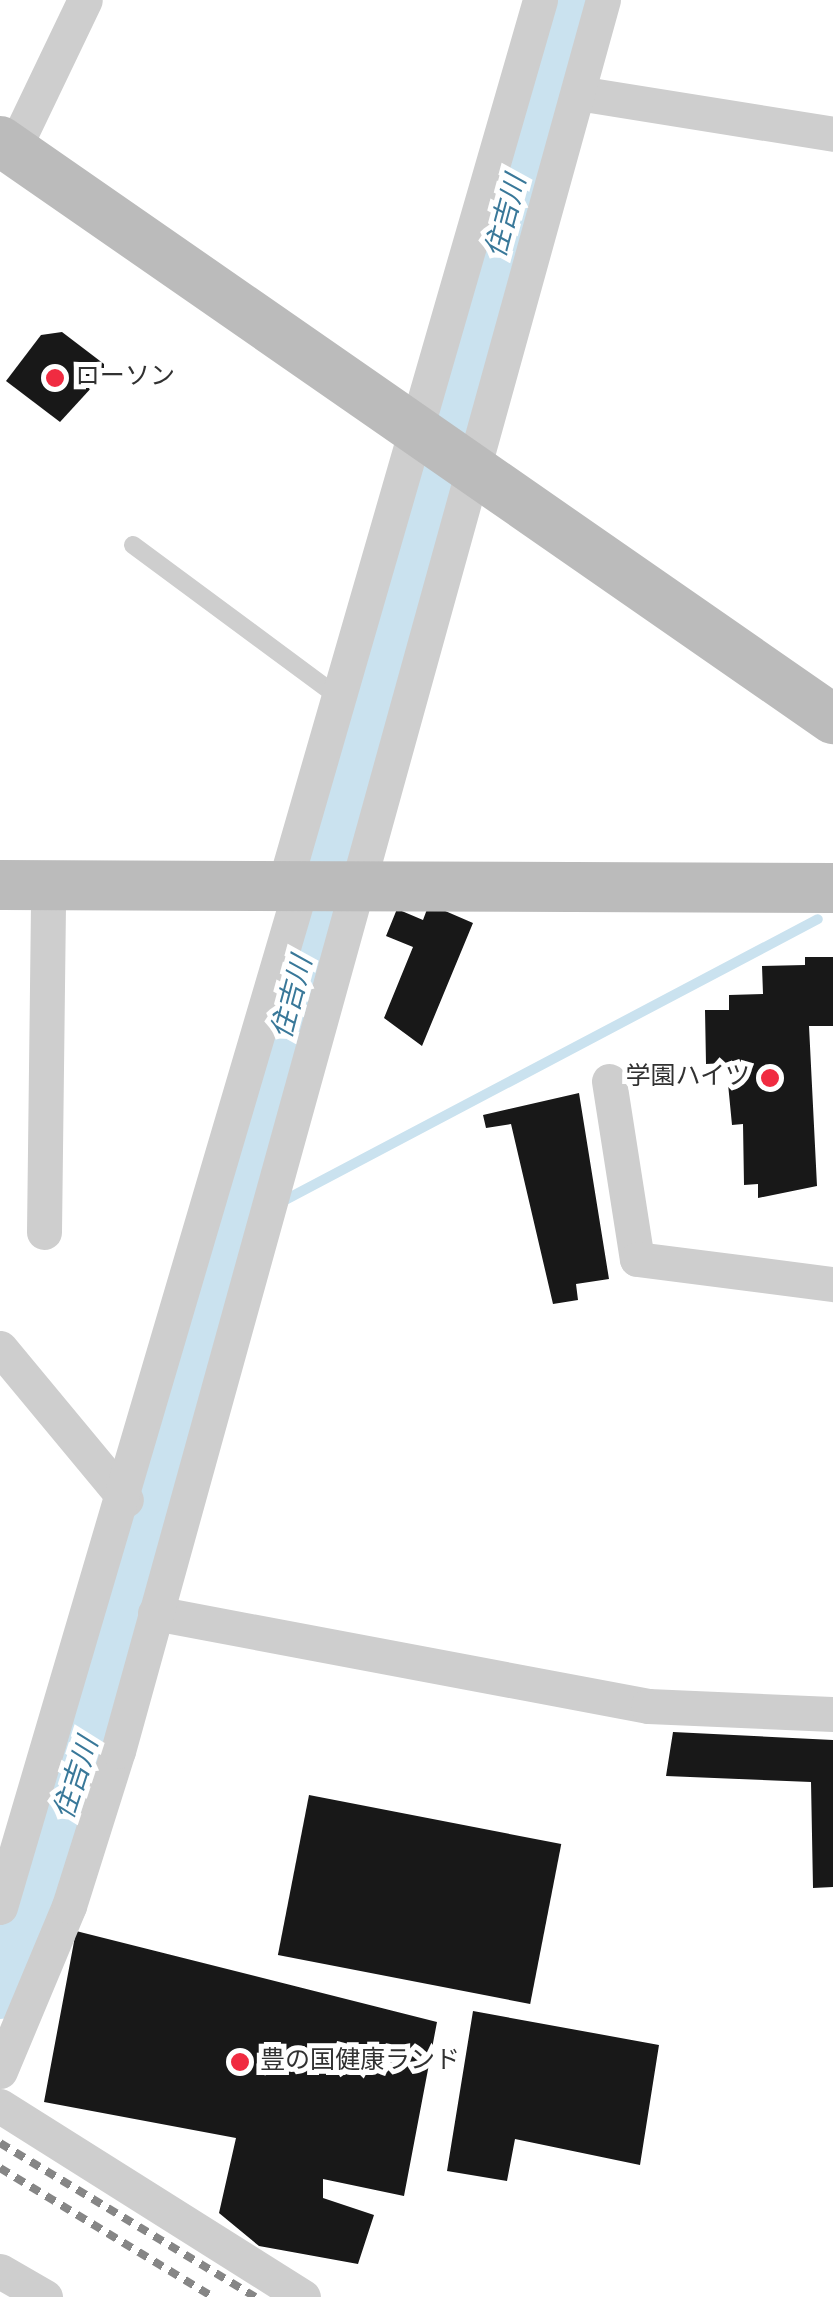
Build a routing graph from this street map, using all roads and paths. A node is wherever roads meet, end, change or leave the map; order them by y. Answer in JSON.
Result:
{"nodes":[{"id":1,"x":85,"y":0,"type":"edge"},
{"id":2,"x":540,"y":0,"type":"edge"},
{"id":3,"x":603,"y":0,"type":"edge"},
{"id":4,"x":578,"y":93,"type":"junction"},
{"id":5,"x":833,"y":134,"type":"edge"},
{"id":6,"x":4,"y":153,"type":"edge"},
{"id":7,"x":418,"y":434,"type":"junction"},
{"id":8,"x":471,"y":471,"type":"junction"},
{"id":9,"x":132,"y":545,"type":"dead end"},
{"id":10,"x":344,"y":701,"type":"junction"},
{"id":11,"x":833,"y":719,"type":"edge"},
{"id":12,"x":24,"y":886,"type":"edge"},
{"id":13,"x":293,"y":886,"type":"junction"},
{"id":14,"x":363,"y":886,"type":"junction"},
{"id":15,"x":833,"y":888,"type":"edge"},
{"id":16,"x":609,"y":1081,"type":"dead end"},
{"id":17,"x":44,"y":1232,"type":"dead end"},
{"id":18,"x":833,"y":1284,"type":"edge"},
{"id":19,"x":0,"y":1348,"type":"edge"},
{"id":20,"x":126,"y":1500,"type":"junction"},
{"id":21,"x":155,"y":1612,"type":"junction"},
{"id":22,"x":833,"y":1714,"type":"edge"},
{"id":23,"x":0,"y":1908,"type":"edge"},
{"id":24,"x":8,"y":2031,"type":"edge"},
{"id":25,"x":0,"y":2071,"type":"edge"},
{"id":26,"x":0,"y":2106,"type":"edge"},
{"id":27,"x":0,"y":2270,"type":"edge"},
{"id":28,"x":45,"y":2297,"type":"edge"},
{"id":29,"x":303,"y":2297,"type":"edge"}],
"edges":[{"from":1,"to":6,"type":"street"},
{"from":2,"to":7,"type":"street"},
{"from":3,"to":4,"type":"street"},
{"from":4,"to":5,"type":"street"},
{"from":4,"to":8,"type":"street"},
{"from":6,"to":7,"type":"street"},
{"from":7,"to":8,"type":"street"},
{"from":7,"to":10,"type":"street"},
{"from":8,"to":11,"type":"street"},
{"from":8,"to":14,"type":"street"},
{"from":9,"to":10,"type":"lane"},
{"from":10,"to":13,"type":"street"},
{"from":12,"to":13,"type":"street"},
{"from":12,"to":17,"type":"street"},
{"from":13,"to":14,"type":"street"},
{"from":13,"to":20,"type":"street"},
{"from":14,"to":15,"type":"street"},
{"from":14,"to":21,"type":"street"},
{"from":16,"to":18,"type":"street"},
{"from":19,"to":20,"type":"street"},
{"from":20,"to":23,"type":"street"},
{"from":21,"to":22,"type":"street"},
{"from":21,"to":24,"type":"street"},
{"from":24,"to":25,"type":"street"},
{"from":26,"to":29,"type":"street"},
{"from":27,"to":28,"type":"street"}]}
